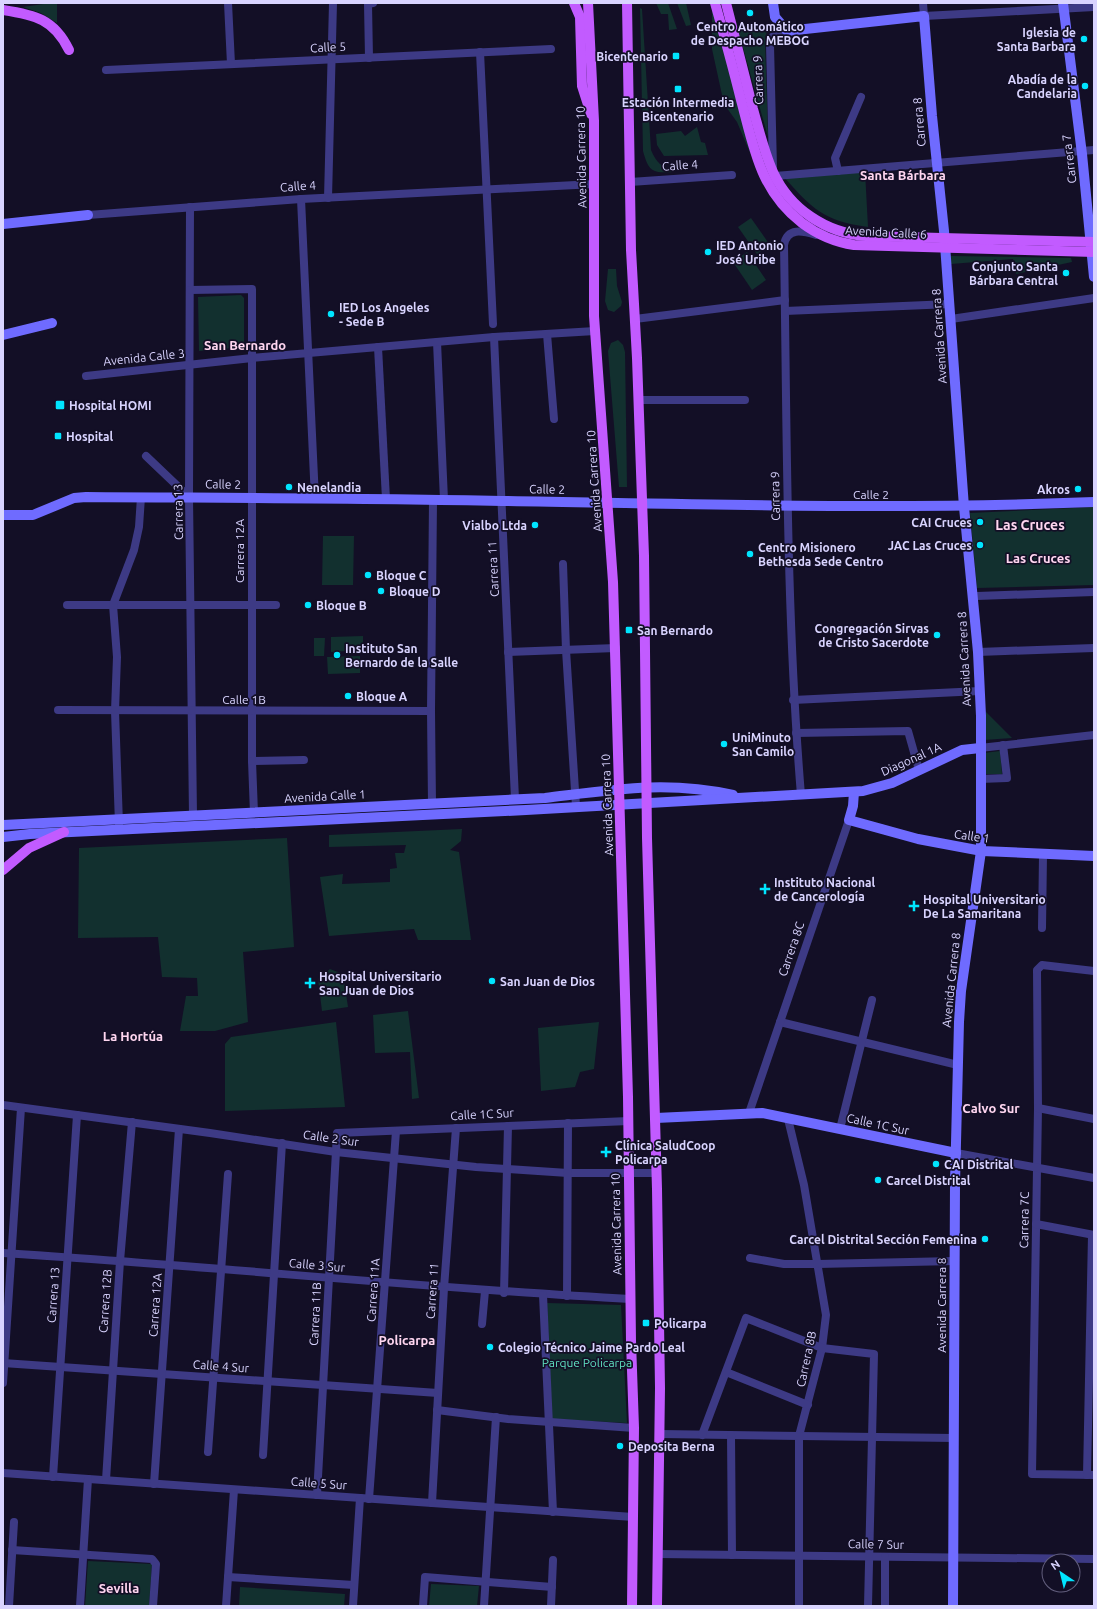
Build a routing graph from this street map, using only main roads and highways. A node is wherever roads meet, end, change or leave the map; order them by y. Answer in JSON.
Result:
{"nodes":[{"id":1,"x":574,"y":3,"type":"edge"},
{"id":2,"x":588,"y":3,"type":"edge"},
{"id":3,"x":626,"y":3,"type":"edge"},
{"id":4,"x":715,"y":3,"type":"edge"},
{"id":5,"x":726,"y":3,"type":"edge"},
{"id":6,"x":3,"y":10,"type":"edge"},
{"id":7,"x":69,"y":50,"type":"dead end"},
{"id":8,"x":594,"y":121,"type":"junction"},
{"id":9,"x":1092,"y":242,"type":"edge"},
{"id":10,"x":945,"y":243,"type":"junction"},
{"id":11,"x":1093,"y":252,"type":"edge"},
{"id":12,"x":64,"y":832,"type":"road end"},
{"id":13,"x":3,"y":870,"type":"edge"},
{"id":14,"x":632,"y":1606,"type":"edge"},
{"id":15,"x":657,"y":1606,"type":"edge"}],
"edges":[{"from":1,"to":8,"type":"main road"},
{"from":2,"to":8,"type":"main road","name":"Avenida Carrera 10"},
{"from":3,"to":15,"type":"main road"},
{"from":4,"to":10,"type":"main road","name":"Avenida Calle 6"},
{"from":5,"to":10,"type":"main road","name":"Avenida Calle 6"},
{"from":6,"to":7,"type":"main road"},
{"from":8,"to":14,"type":"main road","name":"Avenida Carrera 10"},
{"from":9,"to":10,"type":"main road","name":"Avenida Calle 6"},
{"from":10,"to":11,"type":"main road","name":"Avenida Calle 6"},
{"from":12,"to":13,"type":"main road"}]}
